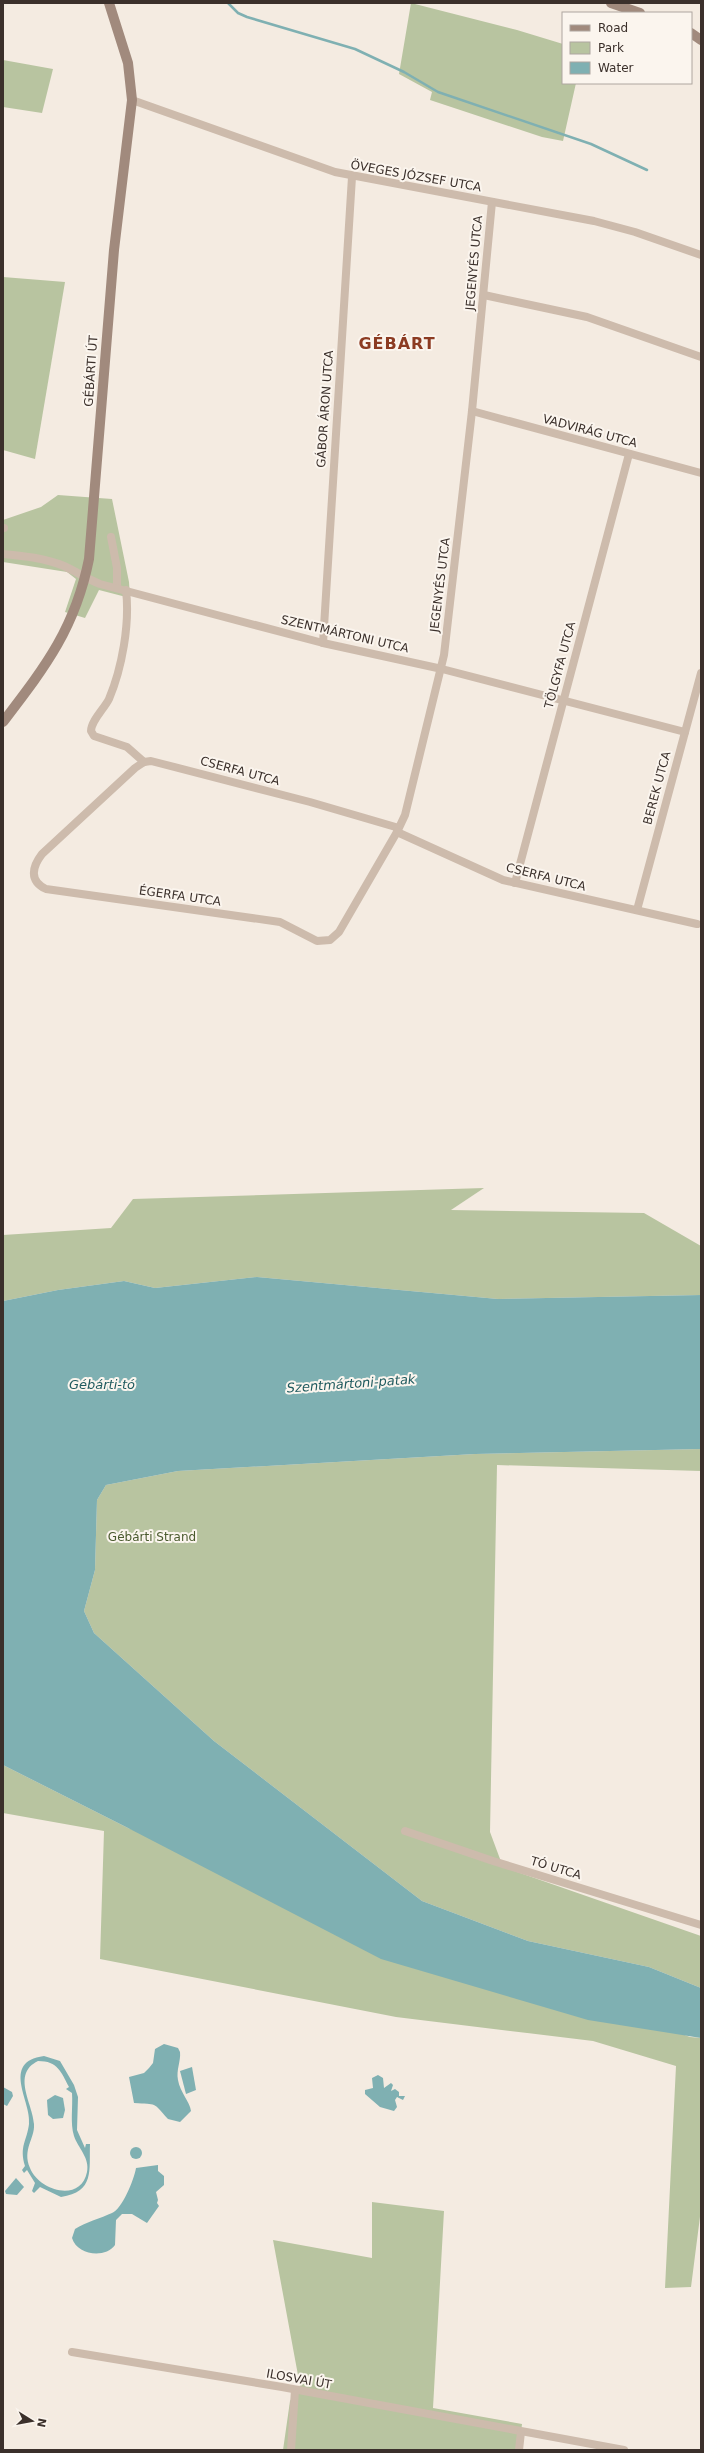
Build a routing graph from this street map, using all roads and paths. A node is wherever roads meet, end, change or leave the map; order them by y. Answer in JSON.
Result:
{"nodes":[{"id":1,"x":109,"y":3,"type":"edge"},
{"id":2,"x":611,"y":3,"type":"edge"},
{"id":3,"x":637,"y":12,"type":"edge"},
{"id":4,"x":692,"y":34,"type":"edge"},
{"id":5,"x":701,"y":40,"type":"edge"},
{"id":6,"x":132,"y":100,"type":"junction"},
{"id":7,"x":352,"y":177,"type":"junction"},
{"id":8,"x":492,"y":202,"type":"junction"},
{"id":9,"x":701,"y":255,"type":"edge"},
{"id":10,"x":484,"y":295,"type":"junction"},
{"id":11,"x":701,"y":357,"type":"edge"},
{"id":12,"x":472,"y":412,"type":"junction"},
{"id":13,"x":629,"y":454,"type":"junction"},
{"id":14,"x":701,"y":473,"type":"edge"},
{"id":15,"x":111,"y":537,"type":"dead end"},
{"id":16,"x":3,"y":554,"type":"edge"},
{"id":17,"x":85,"y":579,"type":"junction"},
{"id":18,"x":117,"y":588,"type":"junction"},
{"id":19,"x":126,"y":590,"type":"junction"},
{"id":20,"x":323,"y":643,"type":"junction"},
{"id":21,"x":442,"y":669,"type":"junction"},
{"id":22,"x":701,"y":672,"type":"edge"},
{"id":23,"x":564,"y":700,"type":"junction"},
{"id":24,"x":3,"y":722,"type":"edge"},
{"id":25,"x":685,"y":732,"type":"junction"},
{"id":26,"x":144,"y":762,"type":"junction"},
{"id":27,"x":398,"y":830,"type":"junction"},
{"id":28,"x":515,"y":883,"type":"junction"},
{"id":29,"x":637,"y":910,"type":"junction"},
{"id":30,"x":697,"y":924,"type":"dead end"},
{"id":31,"x":324,"y":942,"type":"joint"},
{"id":32,"x":405,"y":1831,"type":"dead end"},
{"id":33,"x":701,"y":1925,"type":"edge"},
{"id":34,"x":72,"y":2352,"type":"dead end"},
{"id":35,"x":295,"y":2390,"type":"junction"},
{"id":36,"x":521,"y":2432,"type":"junction"},
{"id":37,"x":291,"y":2450,"type":"edge"},
{"id":38,"x":519,"y":2450,"type":"edge"},
{"id":39,"x":624,"y":2450,"type":"edge"}],
"edges":[{"from":1,"to":6,"type":"main road","name":"GÉBÁRTI ÚT"},
{"from":2,"to":3,"type":"main road"},
{"from":4,"to":5,"type":"main road"},
{"from":6,"to":7,"type":"street","name":"ÖVEGES JÓZSEF UTCA"},
{"from":6,"to":17,"type":"main road","name":"GÉBÁRTI ÚT"},
{"from":7,"to":8,"type":"street","name":"ÖVEGES JÓZSEF UTCA"},
{"from":7,"to":20,"type":"street","name":"GÁBOR ÁRON UTCA"},
{"from":8,"to":9,"type":"street","name":"ÖVEGES JÓZSEF UTCA"},
{"from":8,"to":10,"type":"street","name":"JEGENYÉS UTCA"},
{"from":10,"to":11,"type":"street"},
{"from":10,"to":12,"type":"street","name":"JEGENYÉS UTCA"},
{"from":12,"to":13,"type":"street","name":"VADVIRÁG UTCA"},
{"from":12,"to":21,"type":"street","name":"JEGENYÉS UTCA"},
{"from":13,"to":14,"type":"street","name":"VADVIRÁG UTCA"},
{"from":13,"to":23,"type":"street","name":"TÖLGYFA UTCA"},
{"from":15,"to":18,"type":"street"},
{"from":16,"to":17,"type":"street","name":"SZENTMÁRTONI UTCA"},
{"from":17,"to":18,"type":"street","name":"SZENTMÁRTONI UTCA"},
{"from":17,"to":24,"type":"main road","name":"GÉBÁRTI ÚT"},
{"from":18,"to":19,"type":"street","name":"SZENTMÁRTONI UTCA"},
{"from":19,"to":20,"type":"street","name":"SZENTMÁRTONI UTCA"},
{"from":19,"to":26,"type":"street"},
{"from":20,"to":21,"type":"street","name":"SZENTMÁRTONI UTCA"},
{"from":21,"to":23,"type":"street","name":"SZENTMÁRTONI UTCA"},
{"from":21,"to":27,"type":"street","name":"JEGENYÉS UTCA"},
{"from":22,"to":25,"type":"street","name":"BEREK UTCA"},
{"from":23,"to":25,"type":"street","name":"SZENTMÁRTONI UTCA"},
{"from":23,"to":28,"type":"street","name":"TÖLGYFA UTCA"},
{"from":25,"to":29,"type":"street","name":"BEREK UTCA"},
{"from":26,"to":27,"type":"street","name":"CSERFA UTCA"},
{"from":26,"to":31,"type":"street","name":"ÉGERFA UTCA"},
{"from":27,"to":28,"type":"street","name":"CSERFA UTCA"},
{"from":27,"to":31,"type":"street","name":"JEGENYÉS UTCA"},
{"from":28,"to":29,"type":"street","name":"CSERFA UTCA"},
{"from":29,"to":30,"type":"street","name":"CSERFA UTCA"},
{"from":32,"to":33,"type":"street","name":"TÓ UTCA"},
{"from":34,"to":35,"type":"street","name":"ILOSVAI ÚT"},
{"from":35,"to":36,"type":"street","name":"ILOSVAI ÚT"},
{"from":35,"to":37,"type":"street"},
{"from":36,"to":38,"type":"street"},
{"from":36,"to":39,"type":"street","name":"ILOSVAI ÚT"}]}
